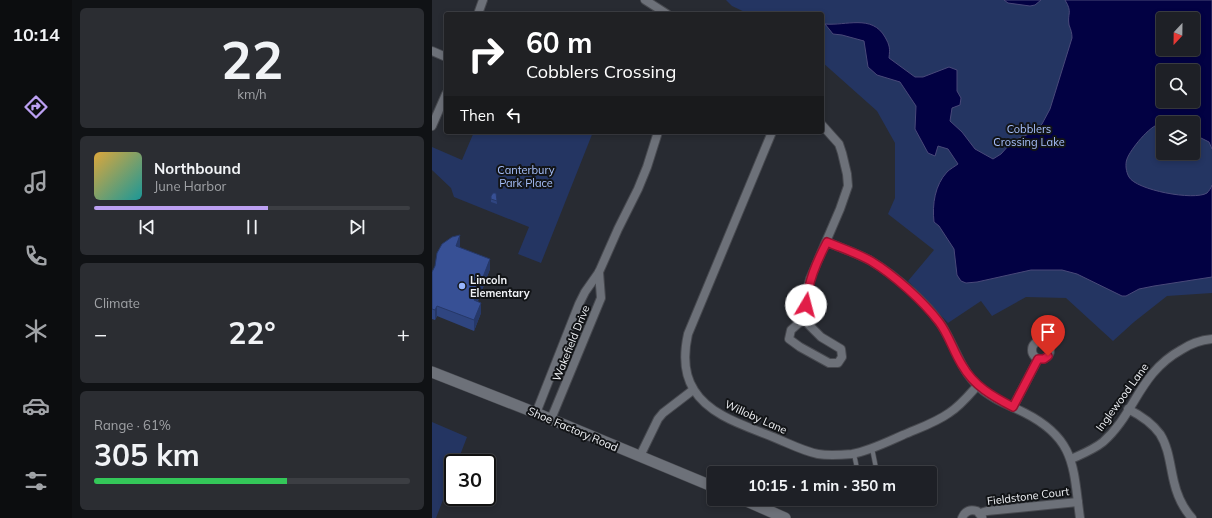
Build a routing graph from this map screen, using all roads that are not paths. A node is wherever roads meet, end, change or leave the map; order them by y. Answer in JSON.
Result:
{"nodes":[{"id":1,"x":483,"y":0,"type":"edge"},
{"id":2,"x":645,"y":0,"type":"edge"},
{"id":3,"x":479,"y":12,"type":"edge"},
{"id":4,"x":663,"y":12,"type":"edge"},
{"id":5,"x":432,"y":51,"type":"edge"},
{"id":6,"x":444,"y":56,"type":"edge"},
{"id":7,"x":444,"y":99,"type":"edge"},
{"id":8,"x":432,"y":126,"type":"edge"},
{"id":9,"x":824,"y":127,"type":"edge"},
{"id":10,"x":657,"y":134,"type":"edge"},
{"id":11,"x":771,"y":134,"type":"edge"},
{"id":12,"x":827,"y":242,"type":"junction"},
{"id":13,"x":599,"y":272,"type":"junction"},
{"id":14,"x":805,"y":321,"type":"junction"},
{"id":15,"x":1212,"y":339,"type":"edge"},
{"id":16,"x":1038,"y":359,"type":"dead end"},
{"id":17,"x":432,"y":372,"type":"edge"},
{"id":18,"x":978,"y":386,"type":"junction"},
{"id":19,"x":693,"y":390,"type":"junction"},
{"id":20,"x":1013,"y":407,"type":"junction"},
{"id":21,"x":1128,"y":409,"type":"junction"},
{"id":22,"x":536,"y":413,"type":"junction"},
{"id":23,"x":551,"y":419,"type":"junction"},
{"id":24,"x":872,"y":448,"type":"junction"},
{"id":25,"x":854,"y":453,"type":"junction"},
{"id":26,"x":640,"y":456,"type":"junction"},
{"id":27,"x":1071,"y":459,"type":"junction"},
{"id":28,"x":857,"y":466,"type":"edge"},
{"id":29,"x":876,"y":466,"type":"edge"},
{"id":30,"x":707,"y":484,"type":"edge"},
{"id":31,"x":1078,"y":502,"type":"junction"},
{"id":32,"x":755,"y":506,"type":"edge"},
{"id":33,"x":769,"y":514,"type":"edge"},
{"id":34,"x":981,"y":516,"type":"edge"},
{"id":35,"x":785,"y":518,"type":"edge"},
{"id":36,"x":962,"y":518,"type":"edge"},
{"id":37,"x":1080,"y":518,"type":"edge"},
{"id":38,"x":1192,"y":518,"type":"edge"}],
"edges":[{"from":1,"to":3,"type":"street"},
{"from":2,"to":4,"type":"street"},
{"from":5,"to":6,"type":"street"},
{"from":7,"to":8,"type":"street"},
{"from":9,"to":12,"type":"street"},
{"from":10,"to":13,"type":"street","name":"Wakefield Drive"},
{"from":11,"to":19,"type":"street","name":"Willoby Lane"},
{"from":12,"to":14,"type":"street"},
{"from":12,"to":18,"type":"street"},
{"from":13,"to":22,"type":"street","name":"Wakefield Drive"},
{"from":13,"to":23,"type":"street","name":"Wakefield Drive"},
{"from":14,"to":14,"type":"street"},
{"from":15,"to":21,"type":"street","name":"Inglewood Lane"},
{"from":16,"to":20,"type":"street"},
{"from":17,"to":22,"type":"street","name":"Shoe Factory Road"},
{"from":18,"to":20,"type":"street"},
{"from":18,"to":24,"type":"street","name":"Willoby Lane"},
{"from":19,"to":25,"type":"street","name":"Willoby Lane"},
{"from":19,"to":26,"type":"street"},
{"from":20,"to":27,"type":"street"},
{"from":21,"to":27,"type":"street","name":"Inglewood Lane"},
{"from":21,"to":38,"type":"street"},
{"from":22,"to":23,"type":"street","name":"Shoe Factory Road"},
{"from":23,"to":26,"type":"street","name":"Shoe Factory Road"},
{"from":24,"to":25,"type":"street","name":"Willoby Lane"},
{"from":24,"to":29,"type":"lane"},
{"from":25,"to":28,"type":"lane"},
{"from":26,"to":30,"type":"street","name":"Shoe Factory Road"},
{"from":27,"to":31,"type":"street"},
{"from":31,"to":34,"type":"street","name":"Fieldstone Court"},
{"from":31,"to":37,"type":"street"},
{"from":32,"to":33,"type":"street"},
{"from":33,"to":35,"type":"street"},
{"from":34,"to":36,"type":"street","name":"Fieldstone Court"}]}
